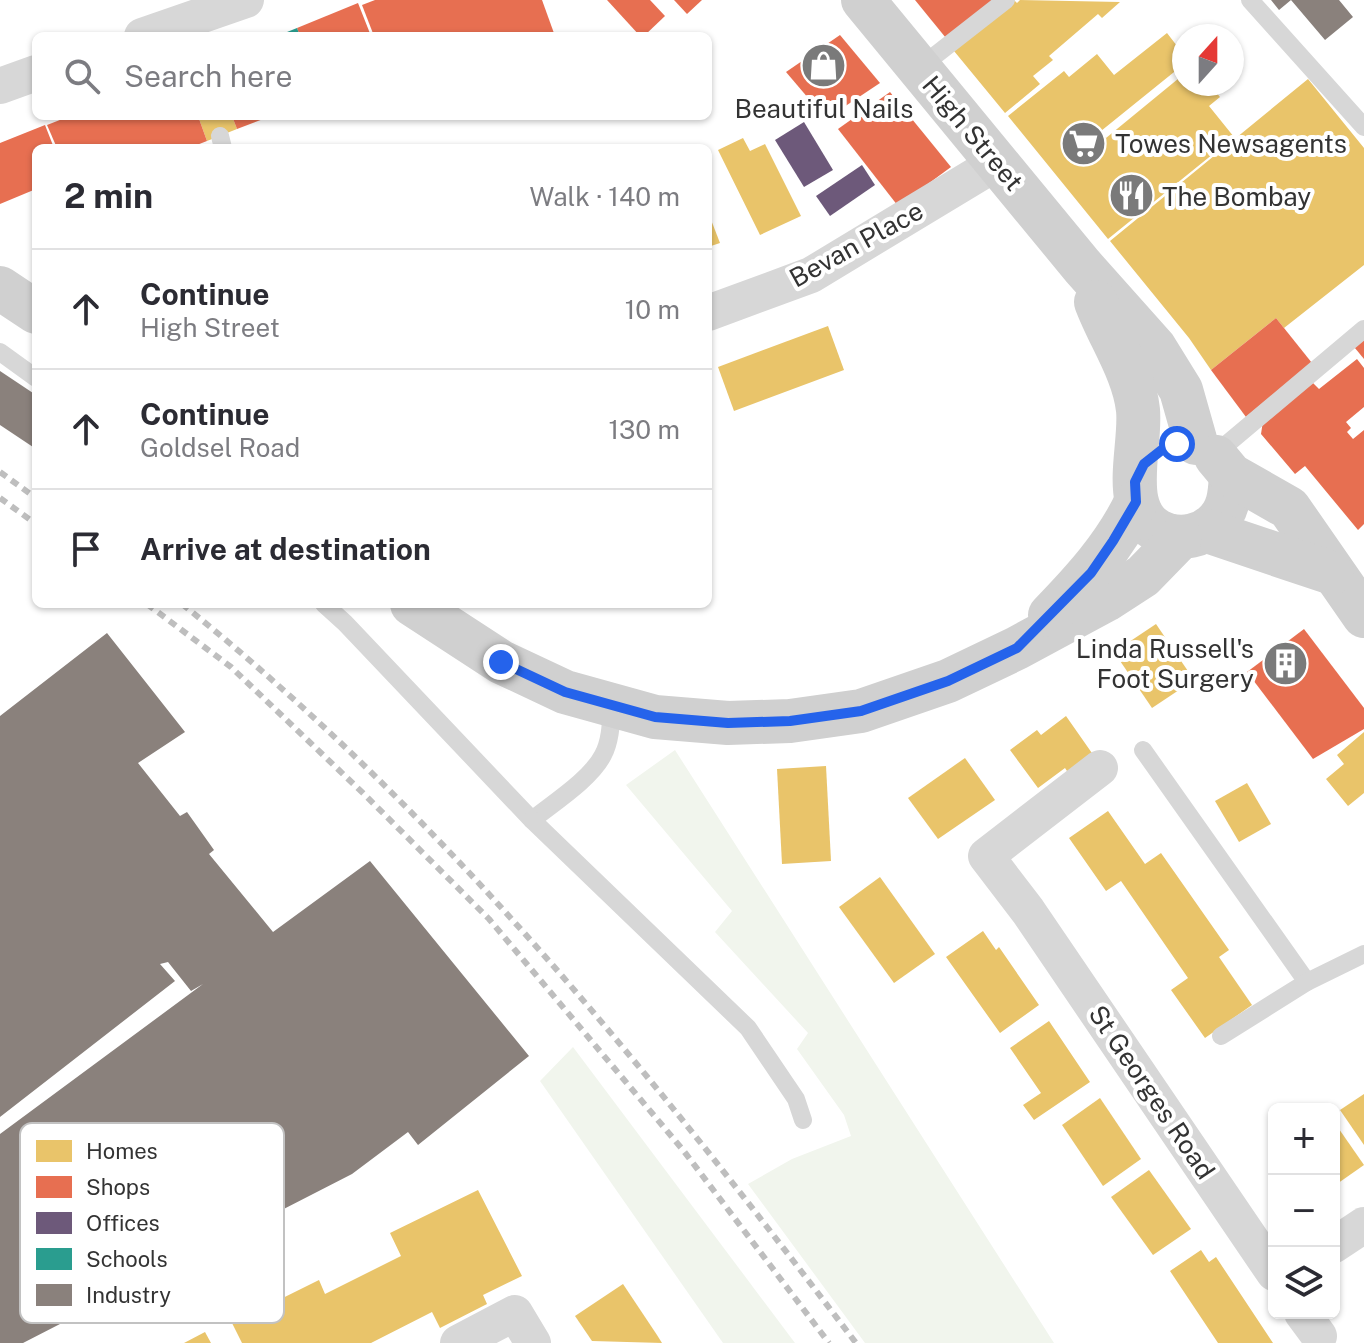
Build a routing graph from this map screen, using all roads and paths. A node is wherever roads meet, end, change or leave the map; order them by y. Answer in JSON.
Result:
{"nodes":[{"id":1,"x":863,"y":0,"type":"edge"},
{"id":2,"x":1006,"y":0,"type":"edge"},
{"id":3,"x":1250,"y":0,"type":"edge"},
{"id":4,"x":229,"y":3,"type":"edge"},
{"id":5,"x":163,"y":32,"type":"edge"},
{"id":6,"x":919,"y":68,"type":"junction"},
{"id":7,"x":32,"y":74,"type":"edge"},
{"id":8,"x":0,"y":86,"type":"edge"},
{"id":9,"x":1364,"y":127,"type":"edge"},
{"id":10,"x":998,"y":162,"type":"junction"},
{"id":11,"x":1082,"y":266,"type":"junction"},
{"id":12,"x":0,"y":288,"type":"edge"},
{"id":13,"x":32,"y":309,"type":"edge"},
{"id":14,"x":712,"y":312,"type":"edge"},
{"id":15,"x":1364,"y":329,"type":"edge"},
{"id":16,"x":0,"y":352,"type":"edge"},
{"id":17,"x":32,"y":375,"type":"edge"},
{"id":18,"x":1214,"y":458,"type":"junction"},
{"id":19,"x":1136,"y":492,"type":"junction"},
{"id":20,"x":1194,"y":535,"type":"junction"},
{"id":21,"x":1350,"y":585,"type":"edge"},
{"id":22,"x":328,"y":608,"type":"edge"},
{"id":23,"x":418,"y":608,"type":"edge"},
{"id":24,"x":1017,"y":648,"type":"junction"},
{"id":25,"x":612,"y":705,"type":"junction"},
{"id":26,"x":1143,"y":750,"type":"dead end"},
{"id":27,"x":1100,"y":768,"type":"dead end"},
{"id":28,"x":532,"y":820,"type":"junction"},
{"id":29,"x":1364,"y":954,"type":"edge"},
{"id":30,"x":1307,"y":982,"type":"junction"},
{"id":31,"x":1221,"y":1036,"type":"dead end"},
{"id":32,"x":803,"y":1120,"type":"dead end"},
{"id":33,"x":1364,"y":1225,"type":"edge"},
{"id":34,"x":1340,"y":1241,"type":"edge"},
{"id":35,"x":1268,"y":1264,"type":"edge"},
{"id":36,"x":524,"y":1328,"type":"edge"},
{"id":37,"x":458,"y":1343,"type":"edge"}],
"edges":[{"from":1,"to":6,"type":"main road","name":"High Street"},
{"from":2,"to":6,"type":"lane"},
{"from":3,"to":9,"type":"lane"},
{"from":4,"to":5,"type":"street"},
{"from":6,"to":10,"type":"main road","name":"High Street"},
{"from":7,"to":8,"type":"street"},
{"from":10,"to":11,"type":"main road","name":"High Street"},
{"from":10,"to":14,"type":"street","name":"Bevan Place"},
{"from":11,"to":18,"type":"main road","name":"High Street"},
{"from":11,"to":19,"type":"main road","name":"High Street"},
{"from":12,"to":13,"type":"main road"},
{"from":15,"to":18,"type":"lane"},
{"from":16,"to":17,"type":"lane"},
{"from":18,"to":19,"type":"main road"},
{"from":18,"to":20,"type":"main road","name":"High Street"},
{"from":18,"to":21,"type":"main road"},
{"from":19,"to":20,"type":"main road"},
{"from":19,"to":24,"type":"main road"},
{"from":20,"to":21,"type":"main road"},
{"from":20,"to":24,"type":"main road","name":"High Street"},
{"from":22,"to":28,"type":"lane"},
{"from":23,"to":25,"type":"main road","name":"High Street"},
{"from":24,"to":25,"type":"main road","name":"High Street"},
{"from":25,"to":28,"type":"lane"},
{"from":26,"to":30,"type":"lane"},
{"from":27,"to":35,"type":"street","name":"St Georges Road"},
{"from":28,"to":32,"type":"lane"},
{"from":29,"to":30,"type":"lane"},
{"from":30,"to":31,"type":"lane"},
{"from":33,"to":34,"type":"street"},
{"from":36,"to":37,"type":"street"}]}
